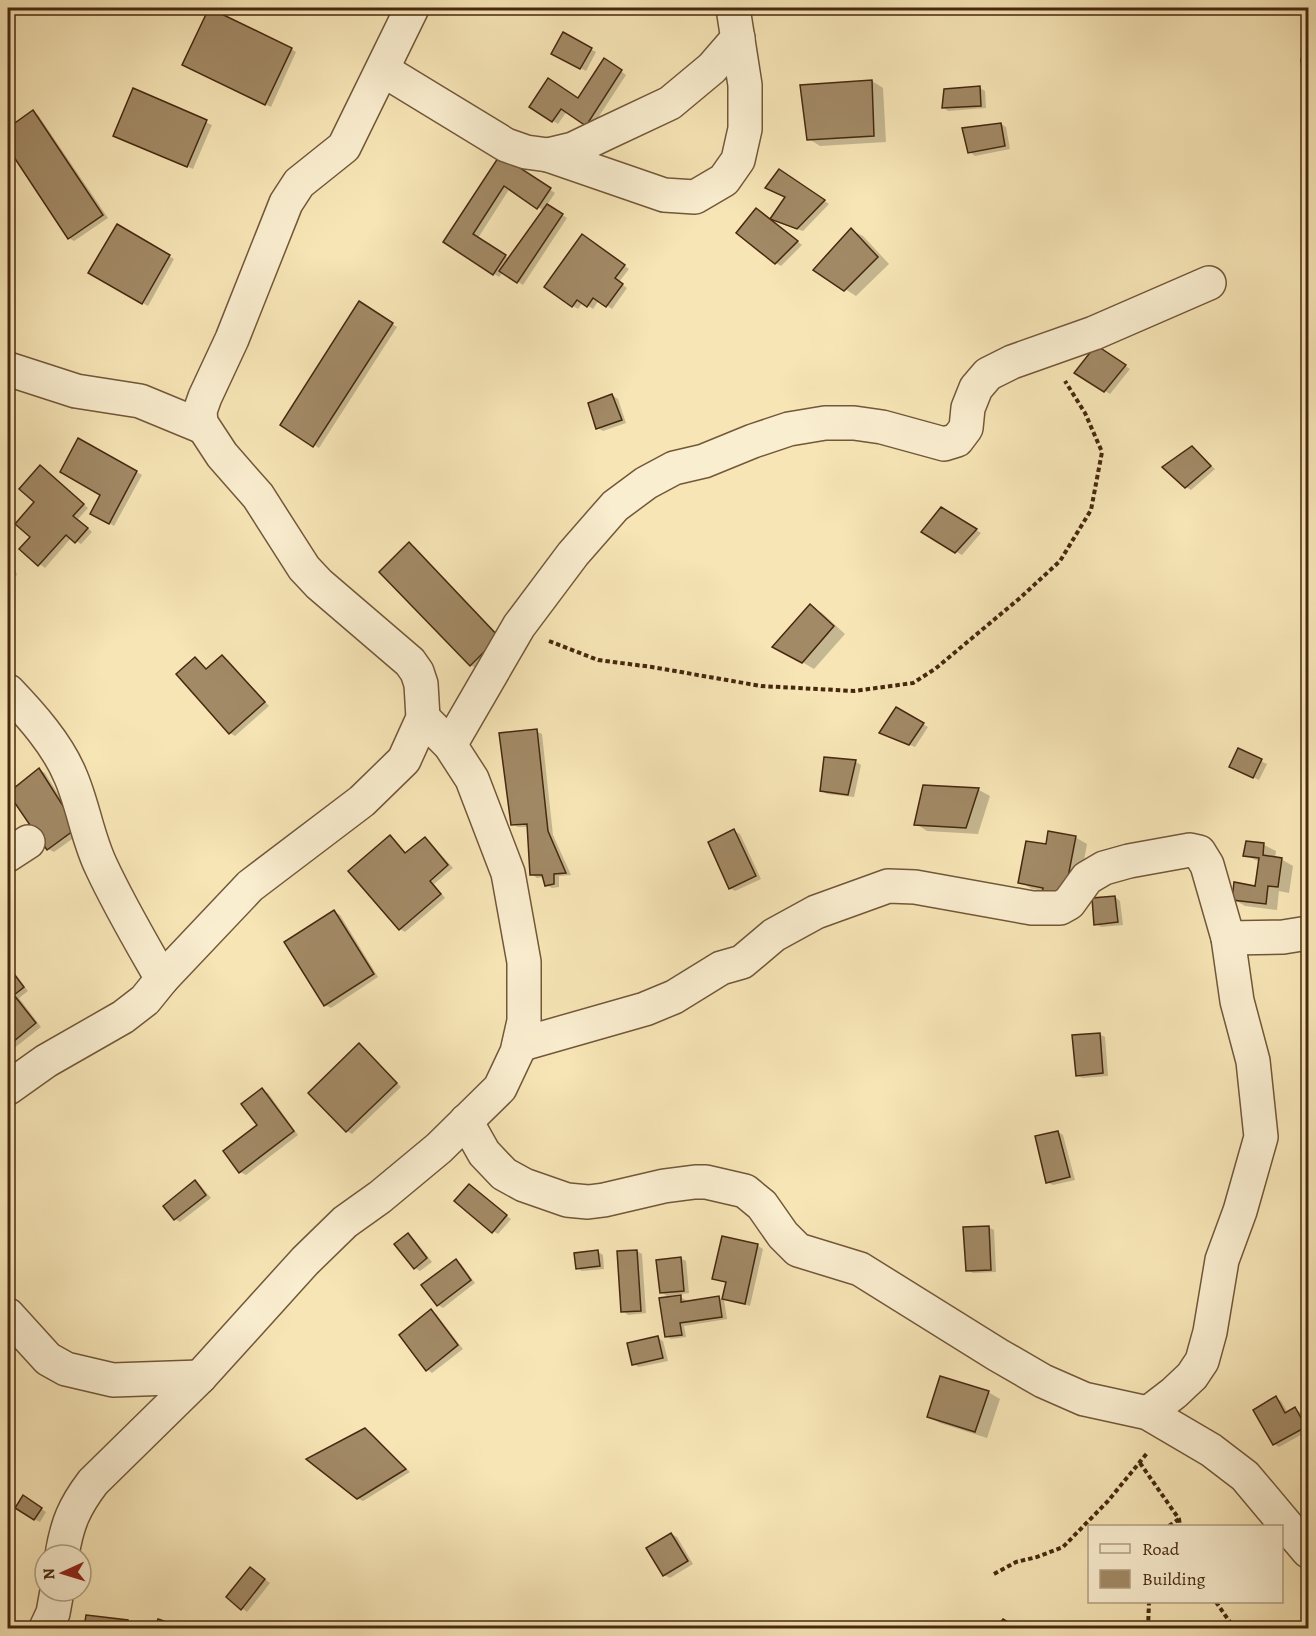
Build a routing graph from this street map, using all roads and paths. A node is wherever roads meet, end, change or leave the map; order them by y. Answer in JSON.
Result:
{"nodes":[{"id":1,"x":412,"y":8,"type":"edge"},
{"id":2,"x":735,"y":23,"type":"edge"},
{"id":3,"x":383,"y":70,"type":"junction"},
{"id":4,"x":548,"y":156,"type":"junction"},
{"id":5,"x":1209,"y":283,"type":"dead end"},
{"id":6,"x":1046,"y":350,"type":"junction"},
{"id":7,"x":8,"y":369,"type":"edge"},
{"id":8,"x":203,"y":427,"type":"junction"},
{"id":9,"x":519,"y":626,"type":"junction"},
{"id":10,"x":8,"y":691,"type":"edge"},
{"id":11,"x":423,"y":718,"type":"junction"},
{"id":12,"x":450,"y":745,"type":"junction"},
{"id":13,"x":1308,"y":933,"type":"edge"},
{"id":14,"x":1228,"y":938,"type":"junction"},
{"id":15,"x":162,"y":979,"type":"junction"},
{"id":16,"x":519,"y":1045,"type":"junction"},
{"id":17,"x":8,"y":1088,"type":"edge"},
{"id":18,"x":466,"y":1122,"type":"junction"},
{"id":19,"x":8,"y":1315,"type":"edge"},
{"id":20,"x":200,"y":1377,"type":"junction"},
{"id":21,"x":1158,"y":1419,"type":"junction"},
{"id":22,"x":1140,"y":1463,"type":"junction"},
{"id":23,"x":1179,"y":1519,"type":"junction"},
{"id":24,"x":1172,"y":1525,"type":"edge"},
{"id":25,"x":1180,"y":1525,"type":"edge"},
{"id":26,"x":66,"y":1543,"type":"edge"},
{"id":27,"x":1308,"y":1551,"type":"edge"},
{"id":28,"x":994,"y":1574,"type":"dead end"},
{"id":29,"x":55,"y":1603,"type":"edge"},
{"id":30,"x":1149,"y":1603,"type":"edge"},
{"id":31,"x":1217,"y":1603,"type":"edge"},
{"id":32,"x":46,"y":1629,"type":"edge"},
{"id":33,"x":1148,"y":1629,"type":"edge"},
{"id":34,"x":1234,"y":1629,"type":"edge"}],
"edges":[{"from":1,"to":3,"type":"street"},
{"from":2,"to":4,"type":"street"},
{"from":2,"to":4,"type":"street"},
{"from":3,"to":4,"type":"street"},
{"from":3,"to":8,"type":"street"},
{"from":5,"to":6,"type":"street"},
{"from":6,"to":9,"type":"street"},
{"from":6,"to":9,"type":"path"},
{"from":7,"to":8,"type":"street"},
{"from":8,"to":11,"type":"street"},
{"from":9,"to":12,"type":"street"},
{"from":10,"to":15,"type":"street"},
{"from":11,"to":12,"type":"street"},
{"from":11,"to":15,"type":"street"},
{"from":12,"to":16,"type":"street"},
{"from":13,"to":14,"type":"street"},
{"from":14,"to":16,"type":"street"},
{"from":14,"to":21,"type":"street"},
{"from":15,"to":17,"type":"street"},
{"from":16,"to":18,"type":"street"},
{"from":18,"to":20,"type":"street"},
{"from":18,"to":21,"type":"street"},
{"from":19,"to":20,"type":"street"},
{"from":20,"to":26,"type":"street"},
{"from":21,"to":22,"type":"path"},
{"from":21,"to":27,"type":"street"},
{"from":22,"to":23,"type":"path"},
{"from":22,"to":28,"type":"path"},
{"from":23,"to":24,"type":"path"},
{"from":23,"to":25,"type":"path"},
{"from":29,"to":32,"type":"street"},
{"from":30,"to":33,"type":"path"},
{"from":31,"to":34,"type":"path"}]}
